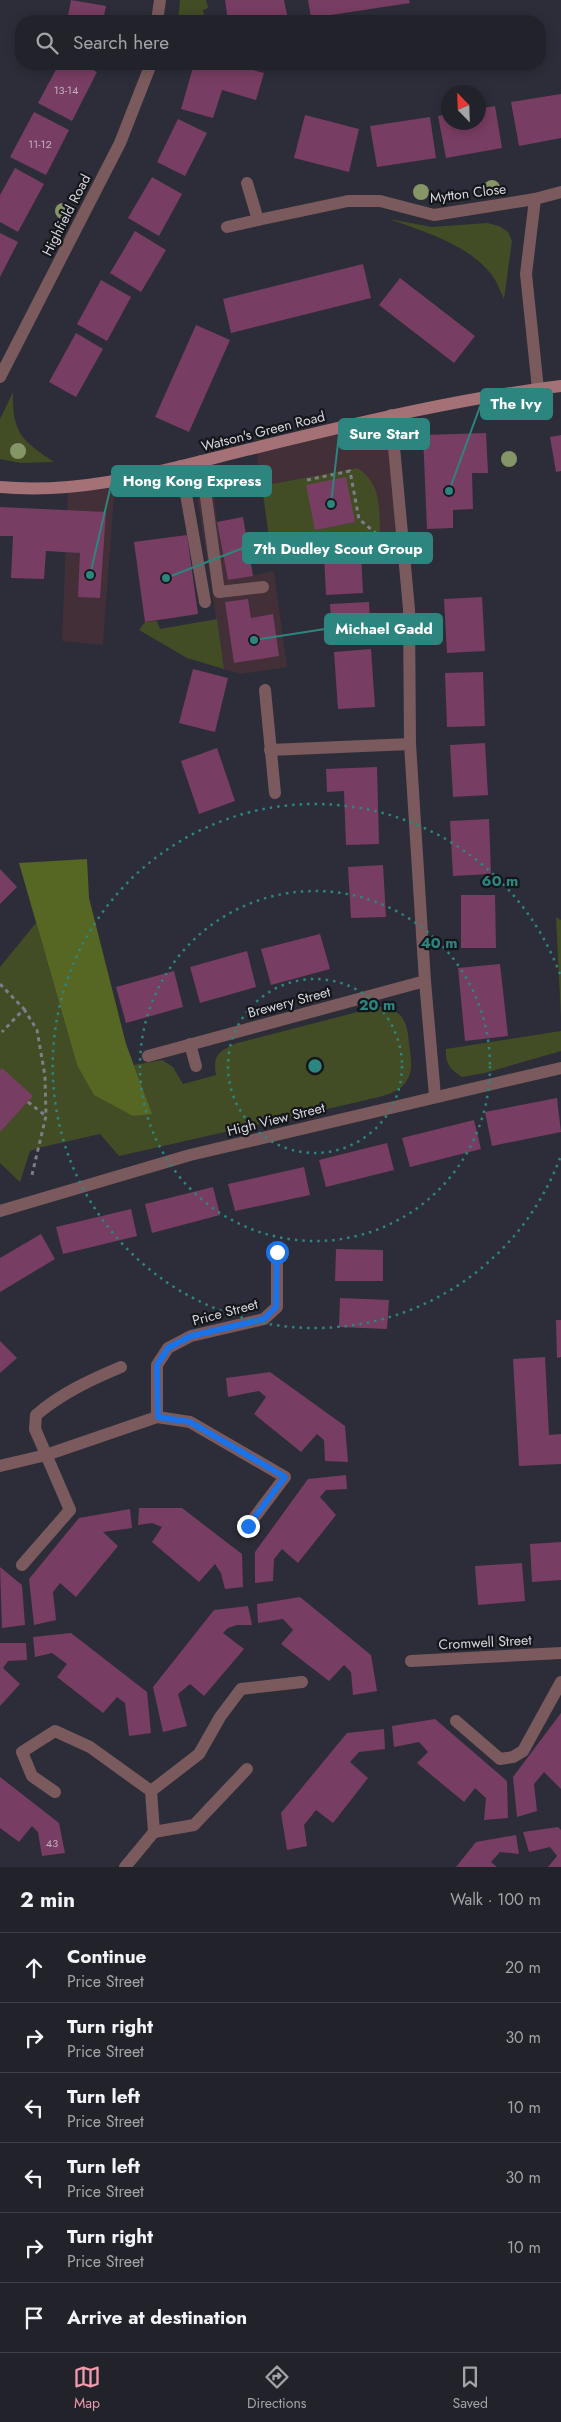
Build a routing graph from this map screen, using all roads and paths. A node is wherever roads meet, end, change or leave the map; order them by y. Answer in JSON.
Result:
{"nodes":[{"id":1,"x":160,"y":0,"type":"edge"},
{"id":2,"x":159,"y":15,"type":"edge"},
{"id":3,"x":149,"y":70,"type":"edge"},
{"id":4,"x":247,"y":183,"type":"dead end"},
{"id":5,"x":561,"y":192,"type":"edge"},
{"id":6,"x":535,"y":199,"type":"junction"},
{"id":7,"x":258,"y":220,"type":"junction"},
{"id":8,"x":226,"y":227,"type":"dead end"},
{"id":9,"x":0,"y":377,"type":"edge"},
{"id":10,"x":561,"y":386,"type":"edge"},
{"id":11,"x":538,"y":389,"type":"junction"},
{"id":12,"x":392,"y":415,"type":"junction"},
{"id":13,"x":201,"y":461,"type":"junction"},
{"id":14,"x":181,"y":466,"type":"junction"},
{"id":15,"x":308,"y":480,"type":"dead end"},
{"id":16,"x":0,"y":487,"type":"edge"},
{"id":17,"x":380,"y":537,"type":"dead end"},
{"id":18,"x":263,"y":587,"type":"dead end"},
{"id":19,"x":206,"y":602,"type":"dead end"},
{"id":20,"x":265,"y":690,"type":"dead end"},
{"id":21,"x":410,"y":744,"type":"junction"},
{"id":22,"x":270,"y":750,"type":"junction"},
{"id":23,"x":274,"y":793,"type":"dead end"},
{"id":24,"x":425,"y":981,"type":"junction"},
{"id":25,"x":0,"y":984,"type":"edge"},
{"id":26,"x":24,"y":1009,"type":"junction"},
{"id":27,"x":2,"y":1032,"type":"dead end"},
{"id":28,"x":190,"y":1044,"type":"junction"},
{"id":29,"x":148,"y":1056,"type":"dead end"},
{"id":30,"x":196,"y":1066,"type":"dead end"},
{"id":31,"x":561,"y":1068,"type":"edge"},
{"id":32,"x":435,"y":1096,"type":"junction"},
{"id":33,"x":28,"y":1102,"type":"dead end"},
{"id":34,"x":46,"y":1116,"type":"junction"},
{"id":35,"x":30,"y":1183,"type":"dead end"},
{"id":36,"x":0,"y":1211,"type":"edge"},
{"id":37,"x":277,"y":1252,"type":"dead end"},
{"id":38,"x":121,"y":1367,"type":"dead end"},
{"id":39,"x":158,"y":1417,"type":"junction"},
{"id":40,"x":46,"y":1455,"type":"junction"},
{"id":41,"x":0,"y":1466,"type":"edge"},
{"id":42,"x":248,"y":1526,"type":"dead end"},
{"id":43,"x":22,"y":1565,"type":"dead end"},
{"id":44,"x":561,"y":1653,"type":"edge"},
{"id":45,"x":411,"y":1660,"type":"dead end"},
{"id":46,"x":302,"y":1682,"type":"dead end"},
{"id":47,"x":561,"y":1682,"type":"edge"},
{"id":48,"x":456,"y":1722,"type":"dead end"},
{"id":49,"x":247,"y":1769,"type":"dead end"},
{"id":50,"x":151,"y":1791,"type":"junction"},
{"id":51,"x":55,"y":1792,"type":"dead end"},
{"id":52,"x":154,"y":1832,"type":"junction"},
{"id":53,"x":125,"y":1867,"type":"edge"}],
"edges":[{"from":1,"to":2,"type":"street"},
{"from":3,"to":9,"type":"street","name":"Highfield Road"},
{"from":4,"to":7,"type":"street"},
{"from":5,"to":6,"type":"street","name":"Mytton Close"},
{"from":6,"to":7,"type":"street","name":"Mytton Close"},
{"from":6,"to":11,"type":"street"},
{"from":7,"to":8,"type":"street","name":"Mytton Close"},
{"from":10,"to":11,"type":"street","name":"Watson's Green Road"},
{"from":11,"to":12,"type":"street","name":"Watson's Green Road"},
{"from":12,"to":13,"type":"street","name":"Watson's Green Road"},
{"from":12,"to":21,"type":"street"},
{"from":13,"to":14,"type":"street","name":"Watson's Green Road"},
{"from":13,"to":18,"type":"street"},
{"from":14,"to":16,"type":"street","name":"Watson's Green Road"},
{"from":14,"to":19,"type":"street"},
{"from":15,"to":17,"type":"path"},
{"from":20,"to":22,"type":"street"},
{"from":21,"to":22,"type":"street"},
{"from":21,"to":24,"type":"street"},
{"from":22,"to":23,"type":"street"},
{"from":24,"to":28,"type":"street","name":"Brewery Street"},
{"from":24,"to":32,"type":"street"},
{"from":25,"to":26,"type":"path"},
{"from":26,"to":27,"type":"path"},
{"from":26,"to":34,"type":"path"},
{"from":28,"to":29,"type":"street","name":"Brewery Street"},
{"from":28,"to":30,"type":"street"},
{"from":31,"to":32,"type":"street","name":"High View Street"},
{"from":32,"to":36,"type":"street","name":"High View Street"},
{"from":33,"to":34,"type":"path"},
{"from":34,"to":35,"type":"path"},
{"from":37,"to":39,"type":"street","name":"Price Street"},
{"from":38,"to":40,"type":"street"},
{"from":39,"to":40,"type":"street"},
{"from":39,"to":42,"type":"street"},
{"from":40,"to":41,"type":"street"},
{"from":40,"to":43,"type":"street"},
{"from":44,"to":45,"type":"street","name":"Cromwell Street"},
{"from":46,"to":50,"type":"street"},
{"from":47,"to":48,"type":"street"},
{"from":49,"to":52,"type":"street"},
{"from":50,"to":51,"type":"street"},
{"from":50,"to":52,"type":"street"},
{"from":52,"to":53,"type":"street"}]}
